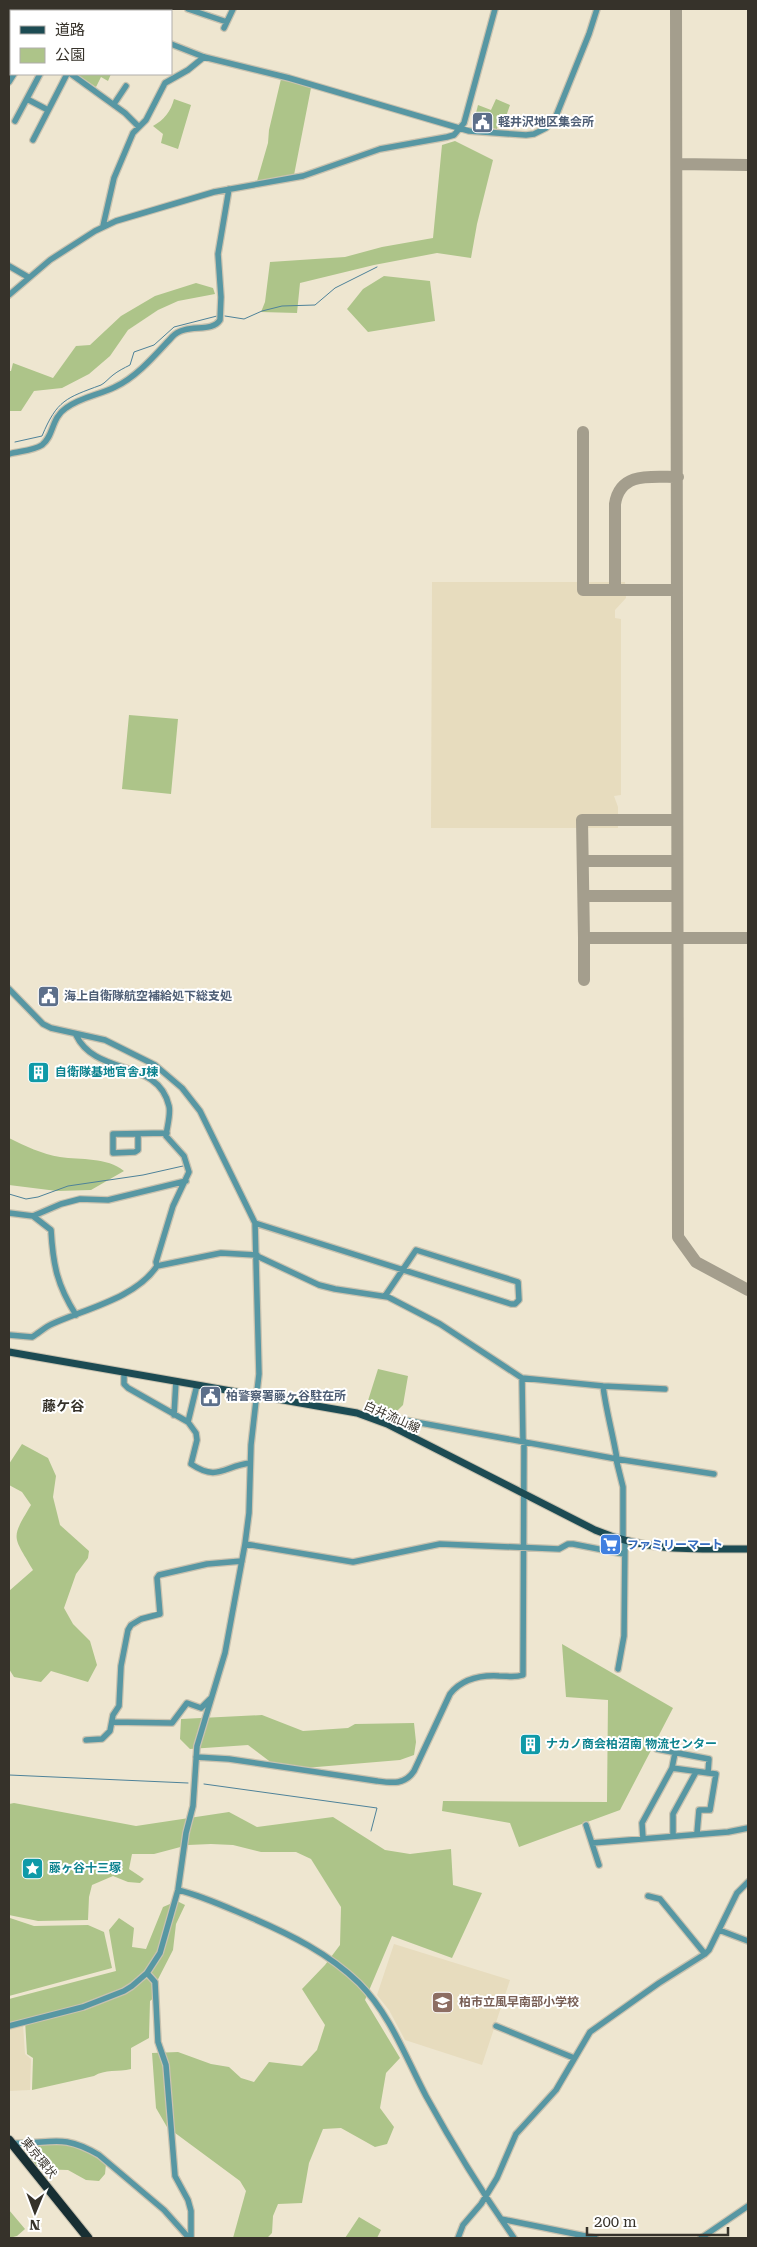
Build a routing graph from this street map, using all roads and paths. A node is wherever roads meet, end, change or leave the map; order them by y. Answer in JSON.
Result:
{"nodes":[{"id":1,"x":188,"y":9,"type":"edge"},
{"id":2,"x":232,"y":9,"type":"edge"},
{"id":3,"x":495,"y":9,"type":"edge"},
{"id":4,"x":597,"y":9,"type":"edge"},
{"id":5,"x":172,"y":44,"type":"edge"},
{"id":6,"x":204,"y":57,"type":"junction"},
{"id":7,"x":39,"y":75,"type":"edge"},
{"id":8,"x":66,"y":75,"type":"edge"},
{"id":9,"x":72,"y":75,"type":"edge"},
{"id":10,"x":126,"y":86,"type":"dead end"},
{"id":11,"x":27,"y":99,"type":"junction"},
{"id":12,"x":114,"y":104,"type":"junction"},
{"id":13,"x":48,"y":110,"type":"junction"},
{"id":14,"x":15,"y":121,"type":"dead end"},
{"id":15,"x":138,"y":126,"type":"junction"},
{"id":16,"x":461,"y":128,"type":"junction"},
{"id":17,"x":33,"y":140,"type":"dead end"},
{"id":18,"x":229,"y":189,"type":"junction"},
{"id":19,"x":103,"y":226,"type":"junction"},
{"id":20,"x":9,"y":266,"type":"edge"},
{"id":21,"x":28,"y":277,"type":"junction"},
{"id":22,"x":9,"y":295,"type":"edge"},
{"id":23,"x":9,"y":454,"type":"edge"},
{"id":24,"x":9,"y":990,"type":"edge"},
{"id":25,"x":76,"y":1035,"type":"junction"},
{"id":26,"x":166,"y":1133,"type":"junction"},
{"id":27,"x":138,"y":1134,"type":"junction"},
{"id":28,"x":186,"y":1181,"type":"junction"},
{"id":29,"x":9,"y":1213,"type":"edge"},
{"id":30,"x":33,"y":1216,"type":"junction"},
{"id":31,"x":255,"y":1223,"type":"junction"},
{"id":32,"x":257,"y":1255,"type":"junction"},
{"id":33,"x":157,"y":1266,"type":"junction"},
{"id":34,"x":402,"y":1270,"type":"junction"},
{"id":35,"x":385,"y":1296,"type":"junction"},
{"id":36,"x":76,"y":1315,"type":"junction"},
{"id":37,"x":9,"y":1335,"type":"edge"},
{"id":38,"x":9,"y":1352,"type":"edge"},
{"id":39,"x":124,"y":1372,"type":"junction"},
{"id":40,"x":522,"y":1378,"type":"junction"},
{"id":41,"x":176,"y":1381,"type":"junction"},
{"id":42,"x":197,"y":1385,"type":"junction"},
{"id":43,"x":603,"y":1386,"type":"junction"},
{"id":44,"x":665,"y":1389,"type":"dead end"},
{"id":45,"x":255,"y":1395,"type":"junction"},
{"id":46,"x":174,"y":1416,"type":"junction"},
{"id":47,"x":373,"y":1418,"type":"junction"},
{"id":48,"x":188,"y":1422,"type":"junction"},
{"id":49,"x":523,"y":1441,"type":"junction"},
{"id":50,"x":617,"y":1459,"type":"junction"},
{"id":51,"x":250,"y":1463,"type":"junction"},
{"id":52,"x":714,"y":1474,"type":"dead end"},
{"id":53,"x":524,"y":1494,"type":"junction"},
{"id":54,"x":624,"y":1541,"type":"junction"},
{"id":55,"x":245,"y":1544,"type":"junction"},
{"id":56,"x":524,"y":1548,"type":"junction"},
{"id":57,"x":748,"y":1549,"type":"edge"},
{"id":58,"x":624,"y":1554,"type":"junction"},
{"id":59,"x":242,"y":1561,"type":"junction"},
{"id":60,"x":618,"y":1669,"type":"dead end"},
{"id":61,"x":212,"y":1698,"type":"junction"},
{"id":62,"x":112,"y":1722,"type":"junction"},
{"id":63,"x":86,"y":1740,"type":"dead end"},
{"id":64,"x":657,"y":1749,"type":"dead end"},
{"id":65,"x":675,"y":1753,"type":"junction"},
{"id":66,"x":196,"y":1757,"type":"junction"},
{"id":67,"x":672,"y":1768,"type":"junction"},
{"id":68,"x":696,"y":1772,"type":"junction"},
{"id":69,"x":708,"y":1773,"type":"junction"},
{"id":70,"x":586,"y":1825,"type":"dead end"},
{"id":71,"x":748,"y":1828,"type":"edge"},
{"id":72,"x":697,"y":1833,"type":"junction"},
{"id":73,"x":673,"y":1836,"type":"junction"},
{"id":74,"x":643,"y":1838,"type":"junction"},
{"id":75,"x":592,"y":1843,"type":"junction"},
{"id":76,"x":600,"y":1865,"type":"dead end"},
{"id":77,"x":748,"y":1882,"type":"edge"},
{"id":78,"x":178,"y":1890,"type":"junction"},
{"id":79,"x":648,"y":1896,"type":"dead end"},
{"id":80,"x":719,"y":1930,"type":"junction"},
{"id":81,"x":748,"y":1941,"type":"edge"},
{"id":82,"x":705,"y":1954,"type":"junction"},
{"id":83,"x":147,"y":1973,"type":"junction"},
{"id":84,"x":9,"y":2026,"type":"edge"},
{"id":85,"x":496,"y":2026,"type":"dead end"},
{"id":86,"x":574,"y":2058,"type":"junction"},
{"id":87,"x":9,"y":2144,"type":"edge"},
{"id":88,"x":485,"y":2198,"type":"junction"},
{"id":89,"x":748,"y":2206,"type":"edge"},
{"id":90,"x":501,"y":2219,"type":"junction"},
{"id":91,"x":82,"y":2238,"type":"edge"},
{"id":92,"x":88,"y":2238,"type":"edge"},
{"id":93,"x":190,"y":2238,"type":"edge"},
{"id":94,"x":458,"y":2238,"type":"edge"},
{"id":95,"x":514,"y":2238,"type":"edge"},
{"id":96,"x":596,"y":2238,"type":"edge"},
{"id":97,"x":701,"y":2238,"type":"edge"}],
"edges":[{"from":1,"to":2,"type":"street"},
{"from":3,"to":16,"type":"street"},
{"from":4,"to":16,"type":"street"},
{"from":5,"to":6,"type":"street"},
{"from":6,"to":15,"type":"street"},
{"from":6,"to":16,"type":"street"},
{"from":7,"to":11,"type":"street"},
{"from":8,"to":13,"type":"street"},
{"from":9,"to":12,"type":"street"},
{"from":10,"to":12,"type":"street"},
{"from":11,"to":13,"type":"street"},
{"from":11,"to":14,"type":"street"},
{"from":12,"to":15,"type":"street"},
{"from":13,"to":17,"type":"street"},
{"from":15,"to":19,"type":"street"},
{"from":16,"to":18,"type":"street"},
{"from":18,"to":19,"type":"street"},
{"from":18,"to":23,"type":"street"},
{"from":19,"to":21,"type":"street"},
{"from":20,"to":21,"type":"street"},
{"from":21,"to":22,"type":"street"},
{"from":24,"to":25,"type":"street"},
{"from":25,"to":26,"type":"street"},
{"from":25,"to":31,"type":"street"},
{"from":26,"to":27,"type":"street"},
{"from":26,"to":28,"type":"street"},
{"from":27,"to":27,"type":"street"},
{"from":28,"to":30,"type":"street"},
{"from":28,"to":33,"type":"street"},
{"from":29,"to":30,"type":"street"},
{"from":30,"to":36,"type":"street"},
{"from":31,"to":32,"type":"street"},
{"from":31,"to":34,"type":"street"},
{"from":32,"to":33,"type":"street"},
{"from":32,"to":35,"type":"street"},
{"from":32,"to":45,"type":"street"},
{"from":33,"to":36,"type":"street"},
{"from":34,"to":34,"type":"street"},
{"from":34,"to":35,"type":"street"},
{"from":35,"to":40,"type":"street"},
{"from":36,"to":37,"type":"street"},
{"from":38,"to":39,"type":"main road","name":"白井流山線"},
{"from":39,"to":41,"type":"main road","name":"白井流山線"},
{"from":39,"to":46,"type":"street"},
{"from":40,"to":43,"type":"street"},
{"from":40,"to":49,"type":"street"},
{"from":41,"to":42,"type":"main road","name":"白井流山線"},
{"from":41,"to":46,"type":"street"},
{"from":42,"to":45,"type":"main road","name":"白井流山線"},
{"from":42,"to":48,"type":"street"},
{"from":43,"to":44,"type":"street"},
{"from":43,"to":50,"type":"street"},
{"from":45,"to":47,"type":"main road","name":"白井流山線"},
{"from":45,"to":51,"type":"street"},
{"from":46,"to":48,"type":"street"},
{"from":47,"to":49,"type":"street"},
{"from":47,"to":53,"type":"main road","name":"白井流山線"},
{"from":48,"to":51,"type":"street"},
{"from":49,"to":50,"type":"street"},
{"from":49,"to":53,"type":"street"},
{"from":50,"to":52,"type":"street"},
{"from":50,"to":54,"type":"street"},
{"from":51,"to":55,"type":"street"},
{"from":53,"to":54,"type":"main road","name":"白井流山線"},
{"from":53,"to":56,"type":"street"},
{"from":54,"to":57,"type":"main road","name":"白井流山線"},
{"from":54,"to":58,"type":"street"},
{"from":55,"to":56,"type":"street"},
{"from":55,"to":59,"type":"street"},
{"from":56,"to":58,"type":"street"},
{"from":56,"to":66,"type":"street"},
{"from":58,"to":60,"type":"street"},
{"from":59,"to":61,"type":"street"},
{"from":59,"to":62,"type":"street"},
{"from":61,"to":62,"type":"street"},
{"from":61,"to":66,"type":"street"},
{"from":62,"to":63,"type":"street"},
{"from":64,"to":65,"type":"street"},
{"from":65,"to":67,"type":"street"},
{"from":65,"to":69,"type":"street"},
{"from":66,"to":78,"type":"street"},
{"from":67,"to":68,"type":"street"},
{"from":67,"to":74,"type":"street"},
{"from":68,"to":69,"type":"street"},
{"from":68,"to":73,"type":"street"},
{"from":69,"to":72,"type":"street"},
{"from":70,"to":75,"type":"street"},
{"from":71,"to":72,"type":"street"},
{"from":72,"to":73,"type":"street"},
{"from":73,"to":74,"type":"street"},
{"from":74,"to":75,"type":"street"},
{"from":75,"to":76,"type":"street"},
{"from":77,"to":80,"type":"street"},
{"from":78,"to":83,"type":"street"},
{"from":78,"to":88,"type":"street"},
{"from":79,"to":82,"type":"street"},
{"from":80,"to":81,"type":"street"},
{"from":80,"to":82,"type":"street"},
{"from":82,"to":86,"type":"street"},
{"from":83,"to":84,"type":"street"},
{"from":83,"to":93,"type":"street"},
{"from":85,"to":86,"type":"street"},
{"from":86,"to":88,"type":"street"},
{"from":87,"to":91,"type":"highway","name":"東京環状"},
{"from":87,"to":92,"type":"highway","name":"東京環状"},
{"from":87,"to":93,"type":"street"},
{"from":88,"to":90,"type":"street"},
{"from":88,"to":94,"type":"street"},
{"from":89,"to":97,"type":"street"},
{"from":90,"to":95,"type":"street"},
{"from":90,"to":96,"type":"street"}]}
